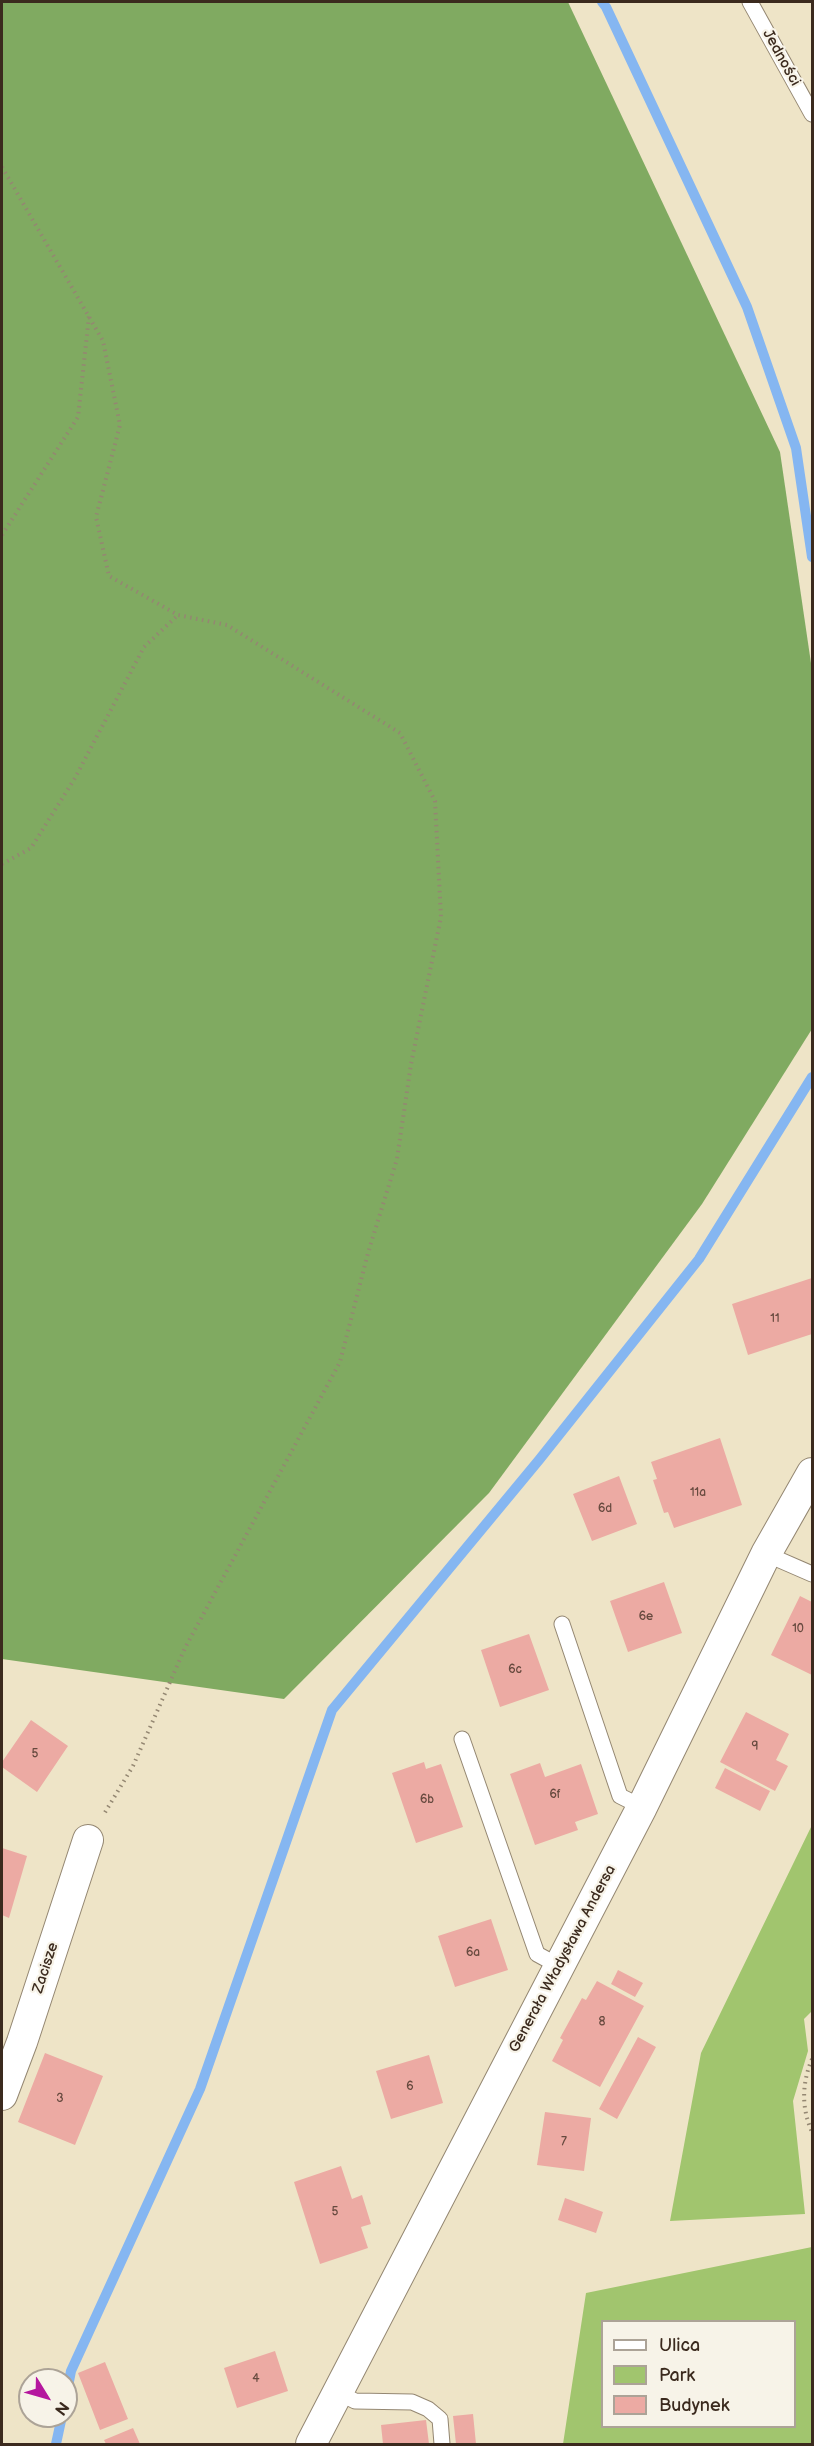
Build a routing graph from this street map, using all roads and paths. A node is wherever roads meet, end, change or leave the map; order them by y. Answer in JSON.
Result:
{"nodes":[{"id":1,"x":750,"y":2,"type":"edge"},
{"id":2,"x":813,"y":114,"type":"edge"},
{"id":3,"x":2,"y":167,"type":"edge"},
{"id":4,"x":89,"y":316,"type":"junction"},
{"id":5,"x":2,"y":535,"type":"edge"},
{"id":6,"x":178,"y":615,"type":"junction"},
{"id":7,"x":2,"y":864,"type":"edge"},
{"id":8,"x":813,"y":1473,"type":"edge"},
{"id":9,"x":766,"y":1554,"type":"junction"},
{"id":10,"x":813,"y":1574,"type":"edge"},
{"id":11,"x":562,"y":1624,"type":"dead end"},
{"id":12,"x":462,"y":1739,"type":"dead end"},
{"id":13,"x":642,"y":1807,"type":"junction"},
{"id":14,"x":88,"y":1840,"type":"joint"},
{"id":15,"x":559,"y":1966,"type":"junction"},
{"id":16,"x":813,"y":2059,"type":"edge"},
{"id":17,"x":2,"y":2095,"type":"edge"},
{"id":18,"x":813,"y":2132,"type":"edge"},
{"id":19,"x":337,"y":2392,"type":"junction"},
{"id":20,"x":311,"y":2445,"type":"edge"},
{"id":21,"x":442,"y":2445,"type":"edge"}],
"edges":[{"from":1,"to":2,"type":"lane","name":"Jedności"},
{"from":3,"to":4,"type":"path"},
{"from":4,"to":5,"type":"path"},
{"from":4,"to":6,"type":"path"},
{"from":6,"to":7,"type":"path"},
{"from":6,"to":14,"type":"path"},
{"from":8,"to":9,"type":"street","name":"Generała Władysława Andersa"},
{"from":9,"to":10,"type":"lane"},
{"from":9,"to":13,"type":"street","name":"Generała Władysława Andersa"},
{"from":11,"to":13,"type":"lane"},
{"from":12,"to":15,"type":"lane"},
{"from":13,"to":15,"type":"street","name":"Generała Władysława Andersa"},
{"from":14,"to":17,"type":"street","name":"Zacisze"},
{"from":15,"to":19,"type":"street","name":"Generała Władysława Andersa"},
{"from":16,"to":18,"type":"path"},
{"from":19,"to":20,"type":"street","name":"Generała Władysława Andersa"},
{"from":19,"to":21,"type":"lane"}]}
